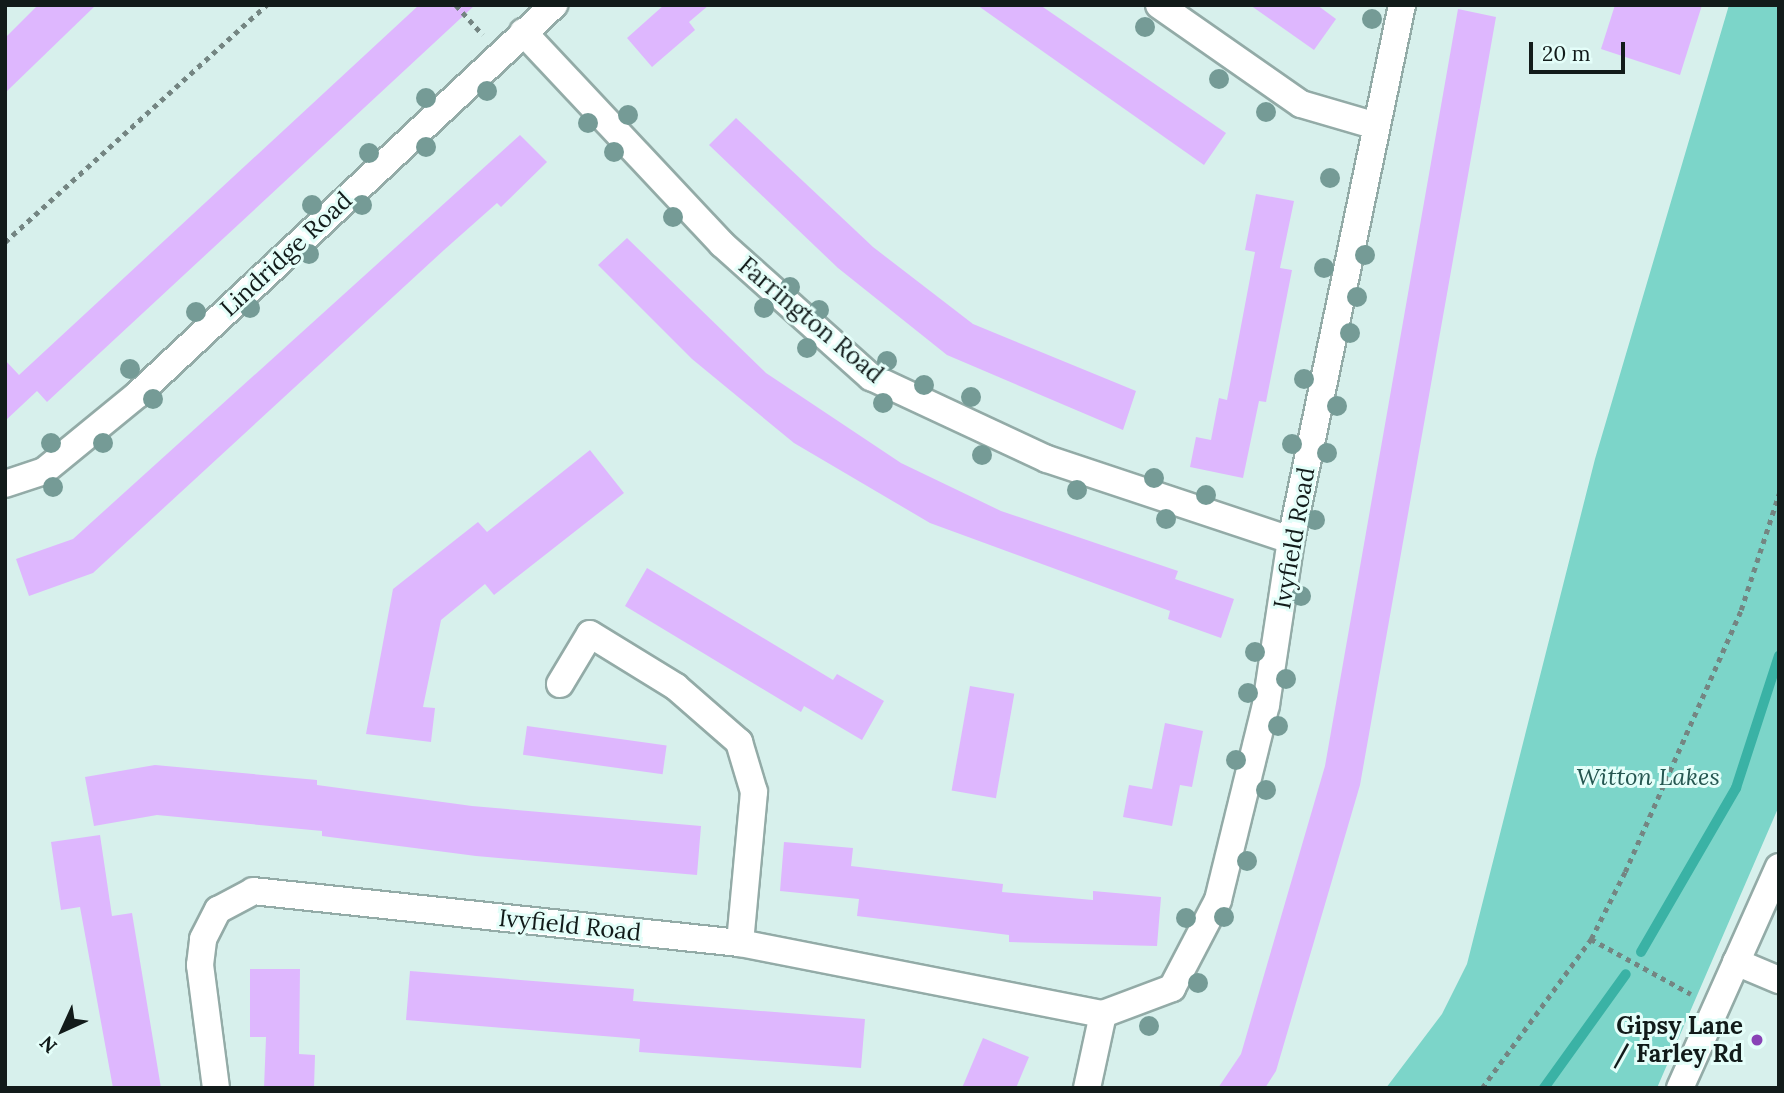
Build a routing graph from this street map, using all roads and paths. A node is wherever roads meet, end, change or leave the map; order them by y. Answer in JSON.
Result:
{"nodes":[{"id":1,"x":266,"y":5,"type":"edge"},
{"id":2,"x":456,"y":5,"type":"edge"},
{"id":3,"x":554,"y":5,"type":"edge"},
{"id":4,"x":1159,"y":5,"type":"edge"},
{"id":5,"x":1402,"y":5,"type":"edge"},
{"id":6,"x":523,"y":32,"type":"junction"},
{"id":7,"x":500,"y":54,"type":"junction"},
{"id":8,"x":1373,"y":125,"type":"junction"},
{"id":9,"x":5,"y":242,"type":"edge"},
{"id":10,"x":5,"y":484,"type":"edge"},
{"id":11,"x":1779,"y":494,"type":"edge"},
{"id":12,"x":1291,"y":540,"type":"junction"},
{"id":13,"x":560,"y":684,"type":"dead end"},
{"id":14,"x":1779,"y":867,"type":"edge"},
{"id":15,"x":1591,"y":939,"type":"junction"},
{"id":16,"x":740,"y":943,"type":"junction"},
{"id":17,"x":1736,"y":961,"type":"junction"},
{"id":18,"x":1779,"y":980,"type":"edge"},
{"id":19,"x":1714,"y":1006,"type":"junction"},
{"id":20,"x":1103,"y":1014,"type":"junction"},
{"id":21,"x":216,"y":1088,"type":"edge"},
{"id":22,"x":1087,"y":1088,"type":"edge"},
{"id":23,"x":1482,"y":1088,"type":"edge"},
{"id":24,"x":1680,"y":1088,"type":"edge"}],
"edges":[{"from":1,"to":9,"type":"path"},
{"from":2,"to":7,"type":"path"},
{"from":3,"to":6,"type":"street","name":"Lindridge Road"},
{"from":4,"to":8,"type":"street"},
{"from":5,"to":8,"type":"street","name":"Ivyfield Road"},
{"from":6,"to":7,"type":"street","name":"Lindridge Road"},
{"from":6,"to":12,"type":"street","name":"Farrington Road"},
{"from":7,"to":10,"type":"street","name":"Lindridge Road"},
{"from":8,"to":12,"type":"street","name":"Ivyfield Road"},
{"from":11,"to":15,"type":"path"},
{"from":12,"to":20,"type":"street","name":"Ivyfield Road"},
{"from":13,"to":16,"type":"street"},
{"from":14,"to":17,"type":"street"},
{"from":15,"to":19,"type":"path"},
{"from":15,"to":23,"type":"path"},
{"from":16,"to":20,"type":"street","name":"Ivyfield Road"},
{"from":16,"to":21,"type":"street","name":"Ivyfield Road"},
{"from":17,"to":18,"type":"street"},
{"from":17,"to":19,"type":"street"},
{"from":19,"to":24,"type":"street"},
{"from":20,"to":22,"type":"street"}]}
